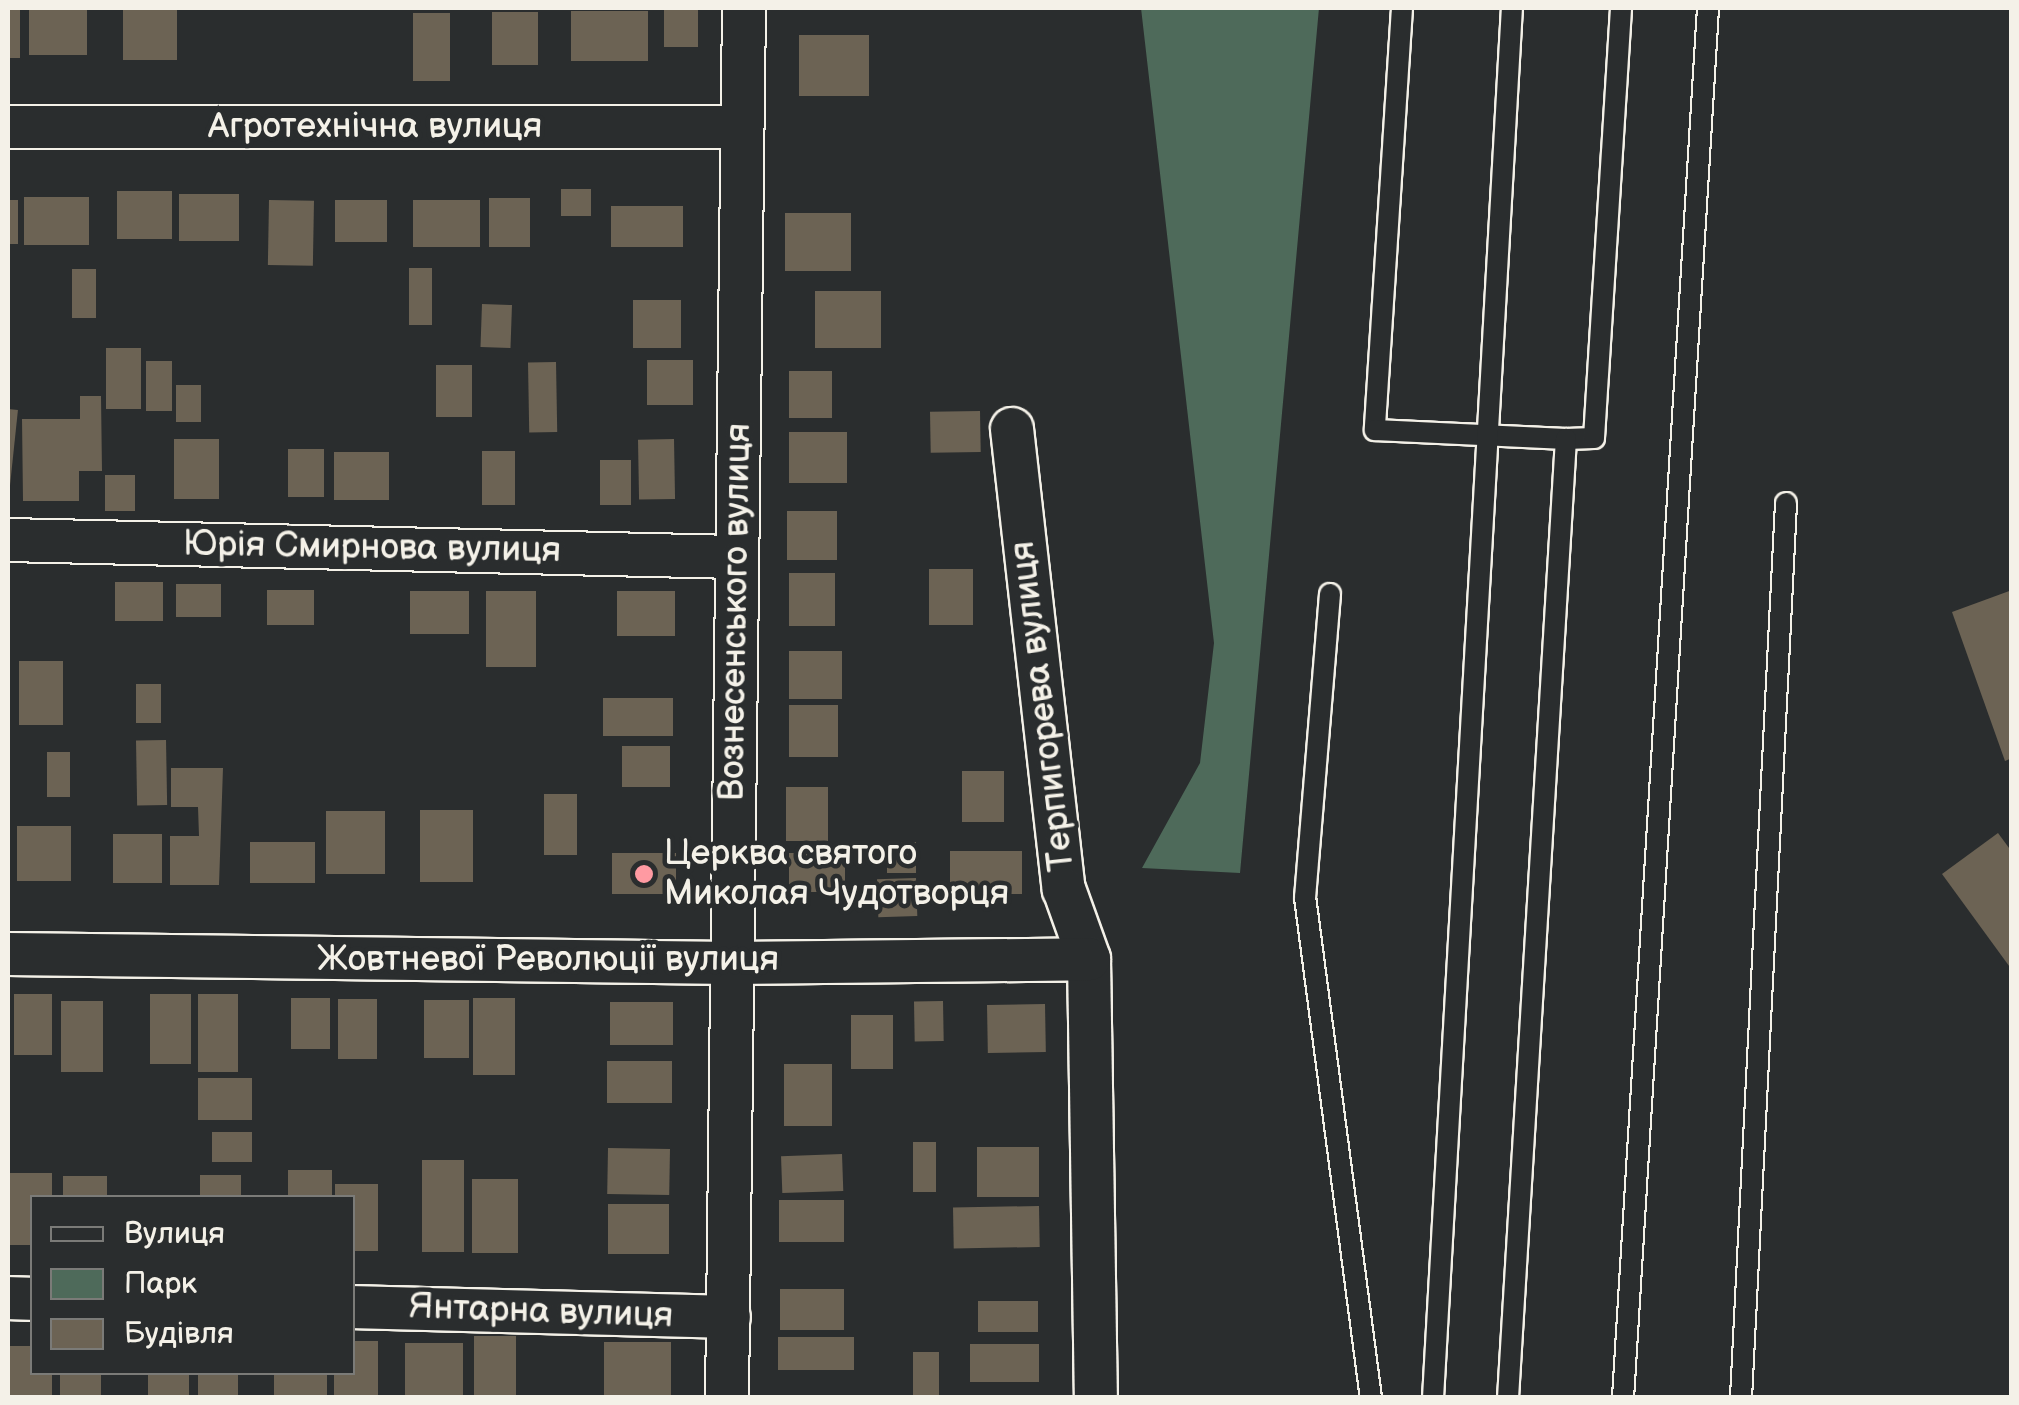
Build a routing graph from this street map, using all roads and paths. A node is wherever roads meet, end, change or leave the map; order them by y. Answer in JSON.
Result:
{"nodes":[{"id":1,"x":744,"y":8,"type":"edge"},
{"id":2,"x":1402,"y":8,"type":"edge"},
{"id":3,"x":1512,"y":8,"type":"edge"},
{"id":4,"x":1621,"y":8,"type":"edge"},
{"id":5,"x":1708,"y":8,"type":"edge"},
{"id":6,"x":8,"y":127,"type":"edge"},
{"id":7,"x":742,"y":127,"type":"junction"},
{"id":8,"x":1012,"y":430,"type":"dead end"},
{"id":9,"x":1483,"y":437,"type":"junction"},
{"id":10,"x":1566,"y":439,"type":"junction"},
{"id":11,"x":1786,"y":504,"type":"dead end"},
{"id":12,"x":8,"y":540,"type":"edge"},
{"id":13,"x":736,"y":556,"type":"junction"},
{"id":14,"x":1330,"y":594,"type":"dead end"},
{"id":15,"x":8,"y":954,"type":"edge"},
{"id":16,"x":1088,"y":959,"type":"junction"},
{"id":17,"x":732,"y":962,"type":"junction"},
{"id":18,"x":355,"y":1307,"type":"edge"},
{"id":19,"x":729,"y":1318,"type":"junction"},
{"id":20,"x":727,"y":1398,"type":"edge"},
{"id":21,"x":1096,"y":1398,"type":"edge"},
{"id":22,"x":1370,"y":1398,"type":"edge"},
{"id":23,"x":1433,"y":1398,"type":"edge"},
{"id":24,"x":1508,"y":1398,"type":"edge"},
{"id":25,"x":1622,"y":1398,"type":"edge"},
{"id":26,"x":1741,"y":1398,"type":"edge"}],
"edges":[{"from":1,"to":7,"type":"street","name":"Вознесенського вулиця"},
{"from":2,"to":9,"type":"lane"},
{"from":3,"to":9,"type":"lane"},
{"from":4,"to":10,"type":"lane"},
{"from":5,"to":25,"type":"lane"},
{"from":6,"to":7,"type":"street","name":"Агротехнічна вулиця"},
{"from":7,"to":13,"type":"street","name":"Вознесенського вулиця"},
{"from":8,"to":16,"type":"street","name":"Терпигорева вулиця"},
{"from":9,"to":10,"type":"lane"},
{"from":9,"to":23,"type":"lane"},
{"from":10,"to":24,"type":"lane"},
{"from":11,"to":26,"type":"lane"},
{"from":12,"to":13,"type":"street","name":"Юрія Смирнова вулиця"},
{"from":13,"to":17,"type":"street","name":"Вознесенського вулиця"},
{"from":14,"to":22,"type":"lane"},
{"from":15,"to":17,"type":"street","name":"Жовтневої Революції вулиця"},
{"from":16,"to":17,"type":"street","name":"Жовтневої Революції вулиця"},
{"from":16,"to":21,"type":"street","name":"Терпигорева вулиця"},
{"from":17,"to":19,"type":"street","name":"Вознесенського вулиця"},
{"from":18,"to":19,"type":"street","name":"Янтарна вулиця"},
{"from":19,"to":20,"type":"street","name":"Вознесенського вулиця"}]}
